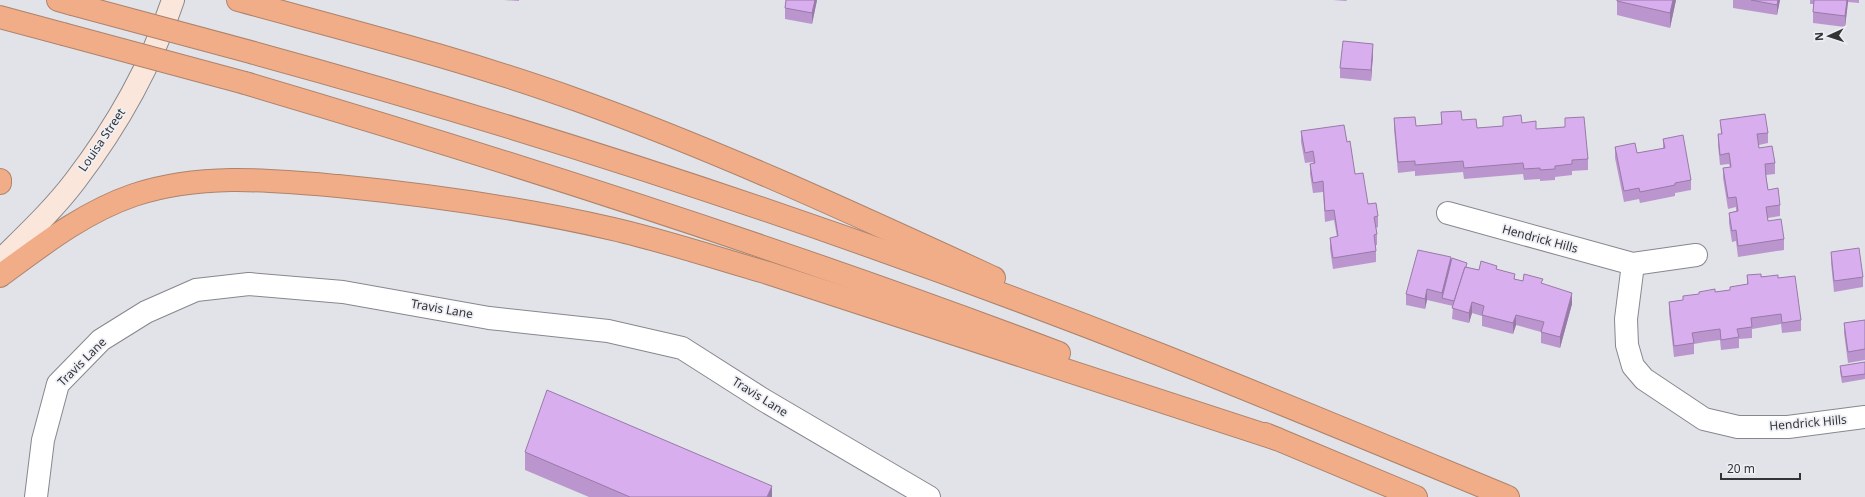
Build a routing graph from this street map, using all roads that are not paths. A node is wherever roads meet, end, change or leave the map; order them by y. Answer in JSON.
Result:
{"nodes":[{"id":1,"x":173,"y":0,"type":"edge"},
{"id":2,"x":238,"y":0,"type":"edge"},
{"id":3,"x":65,"y":2,"type":"edge"},
{"id":4,"x":0,"y":17,"type":"edge"},
{"id":5,"x":0,"y":180,"type":"edge"},
{"id":6,"x":0,"y":183,"type":"edge"},
{"id":7,"x":1448,"y":213,"type":"dead end"},
{"id":8,"x":1696,"y":255,"type":"dead end"},
{"id":9,"x":0,"y":261,"type":"edge"},
{"id":10,"x":1633,"y":264,"type":"junction"},
{"id":11,"x":0,"y":276,"type":"edge"},
{"id":12,"x":1159,"y":354,"type":"junction"},
{"id":13,"x":1865,"y":417,"type":"edge"},
{"id":14,"x":1277,"y":439,"type":"junction"},
{"id":15,"x":36,"y":497,"type":"edge"},
{"id":16,"x":929,"y":497,"type":"edge"},
{"id":17,"x":1416,"y":497,"type":"edge"},
{"id":18,"x":1508,"y":497,"type":"edge"}],
"edges":[{"from":1,"to":9,"type":"street","name":"Louisa Street"},
{"from":2,"to":12,"type":"highway"},
{"from":3,"to":12,"type":"highway","bridge":true},
{"from":4,"to":14,"type":"highway","bridge":true},
{"from":5,"to":6,"type":"highway"},
{"from":7,"to":10,"type":"street","name":"Hendrick Hills"},
{"from":8,"to":10,"type":"street","name":"Hendrick Hills"},
{"from":10,"to":13,"type":"street","name":"Hendrick Hills"},
{"from":11,"to":14,"type":"highway"},
{"from":12,"to":18,"type":"highway"},
{"from":14,"to":17,"type":"highway"},
{"from":15,"to":16,"type":"street","name":"Travis Lane"}]}
